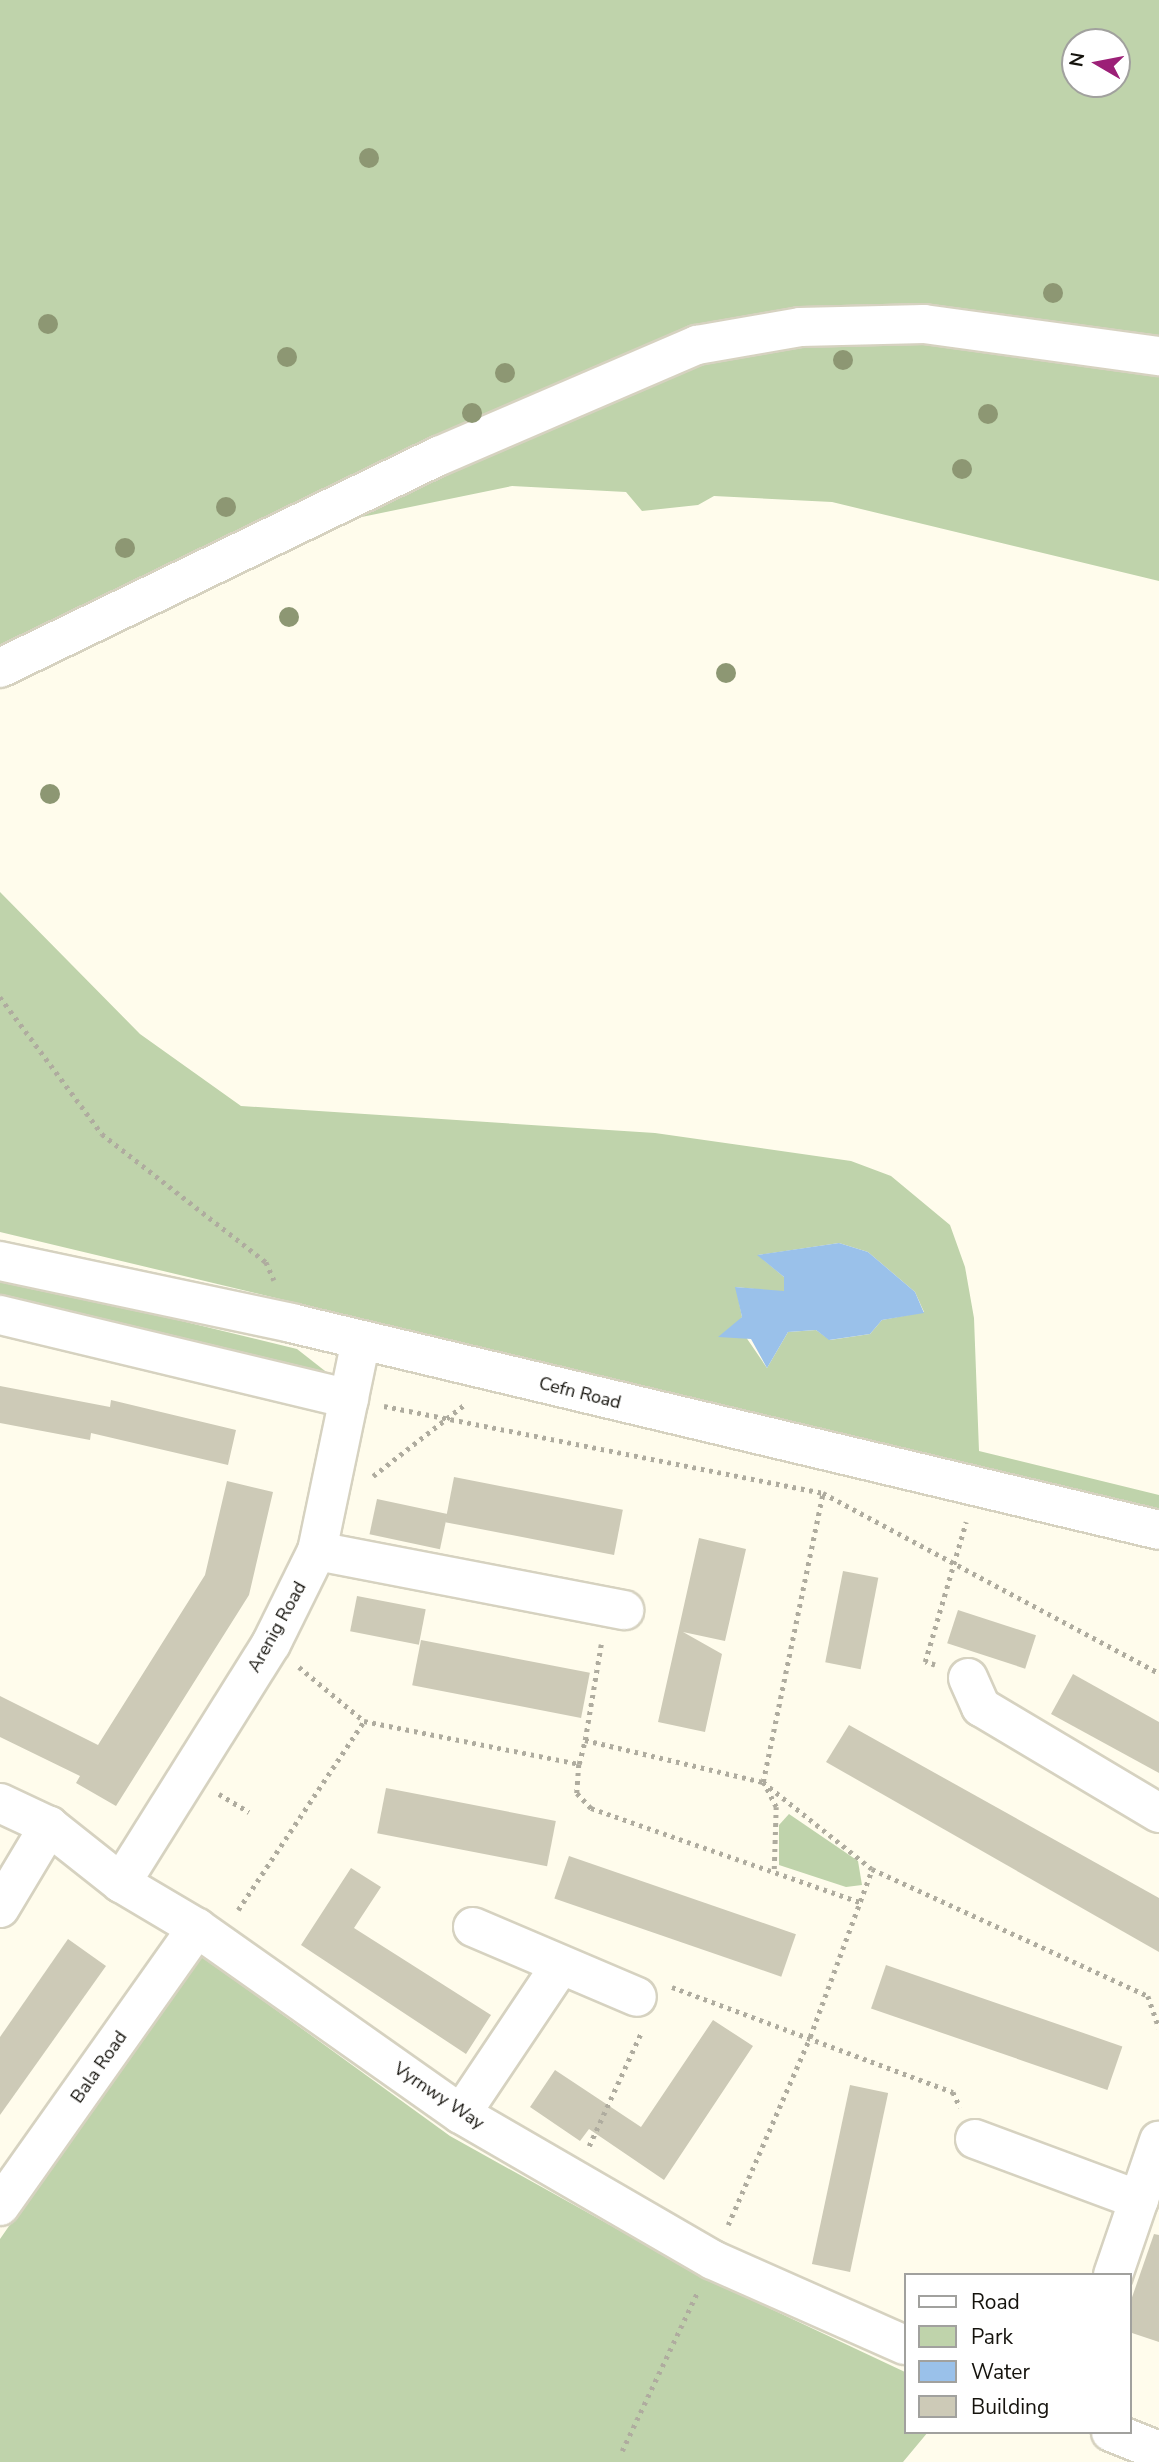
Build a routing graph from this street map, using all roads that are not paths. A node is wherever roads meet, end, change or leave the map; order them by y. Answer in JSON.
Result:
{"nodes":[{"id":1,"x":1159,"y":356,"type":"edge"},
{"id":2,"x":0,"y":668,"type":"edge"},
{"id":3,"x":0,"y":1261,"type":"edge"},
{"id":4,"x":0,"y":1315,"type":"edge"},
{"id":5,"x":361,"y":1341,"type":"junction"},
{"id":6,"x":349,"y":1399,"type":"junction"},
{"id":7,"x":1159,"y":1530,"type":"edge"},
{"id":8,"x":317,"y":1551,"type":"junction"},
{"id":9,"x":616,"y":1608,"type":"road end"},
{"id":10,"x":968,"y":1678,"type":"road end"},
{"id":11,"x":0,"y":1803,"type":"edge"},
{"id":12,"x":1159,"y":1813,"type":"edge"},
{"id":13,"x":49,"y":1826,"type":"junction"},
{"id":14,"x":121,"y":1883,"type":"junction"},
{"id":15,"x":0,"y":1908,"type":"edge"},
{"id":16,"x":473,"y":1927,"type":"dead end"},
{"id":17,"x":207,"y":1935,"type":"junction"},
{"id":18,"x":560,"y":1966,"type":"junction"},
{"id":19,"x":637,"y":1997,"type":"road end"},
{"id":20,"x":461,"y":2114,"type":"junction"},
{"id":21,"x":975,"y":2139,"type":"road end"},
{"id":22,"x":1159,"y":2141,"type":"edge"},
{"id":23,"x":1139,"y":2200,"type":"junction"},
{"id":24,"x":0,"y":2206,"type":"edge"},
{"id":25,"x":1114,"y":2273,"type":"edge"},
{"id":26,"x":904,"y":2345,"type":"edge"},
{"id":27,"x":1116,"y":2434,"type":"edge"},
{"id":28,"x":1159,"y":2451,"type":"edge"}],
"edges":[{"from":1,"to":2,"type":"street"},
{"from":3,"to":5,"type":"street","name":"Cefn Road"},
{"from":4,"to":6,"type":"street"},
{"from":5,"to":6,"type":"street","name":"Arenig Road"},
{"from":5,"to":7,"type":"street","name":"Cefn Road"},
{"from":6,"to":8,"type":"street","name":"Arenig Road"},
{"from":8,"to":9,"type":"street"},
{"from":8,"to":14,"type":"street","name":"Arenig Road"},
{"from":10,"to":12,"type":"street"},
{"from":11,"to":13,"type":"street","name":"Vyrnwy Way"},
{"from":13,"to":14,"type":"street","name":"Vyrnwy Way"},
{"from":13,"to":15,"type":"street"},
{"from":14,"to":17,"type":"street","name":"Vyrnwy Way"},
{"from":16,"to":18,"type":"street"},
{"from":17,"to":20,"type":"street","name":"Vyrnwy Way"},
{"from":17,"to":24,"type":"street","name":"Bala Road"},
{"from":18,"to":19,"type":"street"},
{"from":18,"to":20,"type":"street"},
{"from":20,"to":26,"type":"street","name":"Vyrnwy Way"},
{"from":21,"to":23,"type":"street"},
{"from":22,"to":23,"type":"street"},
{"from":23,"to":25,"type":"street"},
{"from":27,"to":28,"type":"street"}]}
